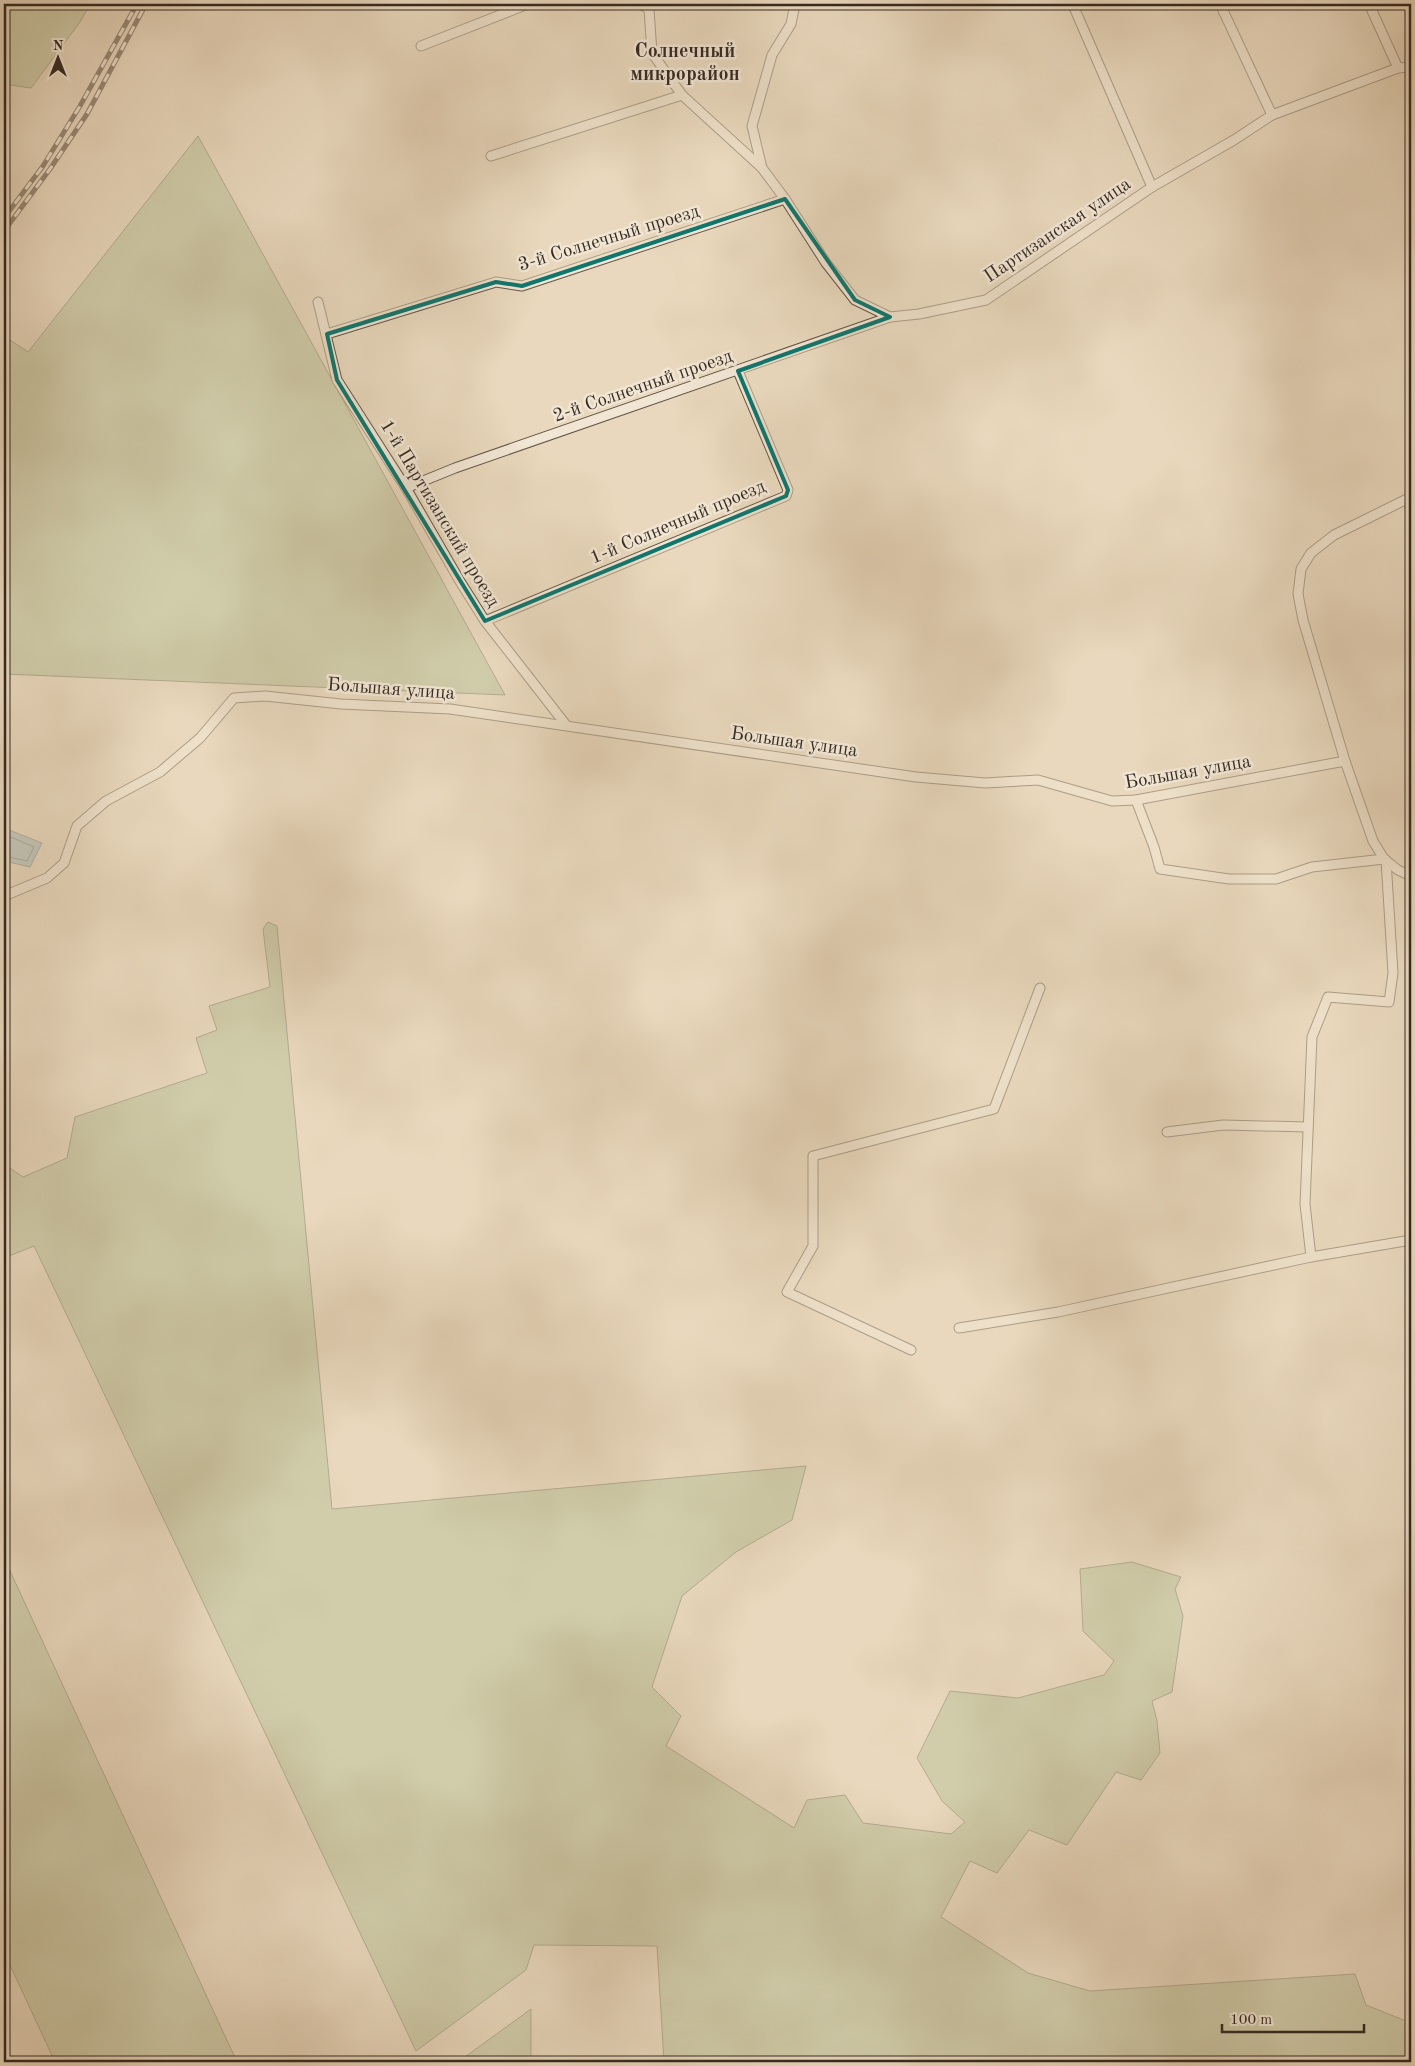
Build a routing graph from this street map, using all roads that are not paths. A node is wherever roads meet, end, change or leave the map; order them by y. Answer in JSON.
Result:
{"nodes":[{"id":1,"x":528,"y":4,"type":"edge"},
{"id":2,"x":640,"y":4,"type":"edge"},
{"id":3,"x":795,"y":4,"type":"edge"},
{"id":4,"x":1074,"y":4,"type":"edge"},
{"id":5,"x":1220,"y":4,"type":"edge"},
{"id":6,"x":1369,"y":4,"type":"edge"},
{"id":7,"x":649,"y":6,"type":"edge"},
{"id":8,"x":421,"y":46,"type":"dead end"},
{"id":9,"x":1411,"y":67,"type":"edge"},
{"id":10,"x":1398,"y":68,"type":"junction"},
{"id":11,"x":682,"y":95,"type":"junction"},
{"id":12,"x":1272,"y":115,"type":"junction"},
{"id":13,"x":491,"y":156,"type":"dead end"},
{"id":14,"x":762,"y":168,"type":"junction"},
{"id":15,"x":1152,"y":188,"type":"junction"},
{"id":16,"x":784,"y":199,"type":"junction"},
{"id":17,"x":318,"y":302,"type":"dead end"},
{"id":18,"x":890,"y":317,"type":"junction"},
{"id":19,"x":327,"y":334,"type":"junction"},
{"id":20,"x":738,"y":372,"type":"junction"},
{"id":21,"x":406,"y":488,"type":"junction"},
{"id":22,"x":1411,"y":497,"type":"edge"},
{"id":23,"x":485,"y":621,"type":"junction"},
{"id":24,"x":566,"y":725,"type":"junction"},
{"id":25,"x":1345,"y":761,"type":"junction"},
{"id":26,"x":1136,"y":800,"type":"junction"},
{"id":27,"x":1385,"y":859,"type":"junction"},
{"id":28,"x":1411,"y":876,"type":"edge"},
{"id":29,"x":4,"y":896,"type":"edge"},
{"id":30,"x":1040,"y":988,"type":"dead end"},
{"id":31,"x":1308,"y":1127,"type":"junction"},
{"id":32,"x":1167,"y":1132,"type":"dead end"},
{"id":33,"x":1411,"y":1240,"type":"edge"},
{"id":34,"x":1311,"y":1257,"type":"junction"},
{"id":35,"x":959,"y":1328,"type":"dead end"},
{"id":36,"x":911,"y":1350,"type":"dead end"}],
"edges":[{"from":1,"to":8,"type":"street"},
{"from":2,"to":7,"type":"street"},
{"from":3,"to":14,"type":"street"},
{"from":4,"to":15,"type":"street"},
{"from":5,"to":12,"type":"street"},
{"from":6,"to":10,"type":"street"},
{"from":7,"to":11,"type":"street"},
{"from":9,"to":10,"type":"street","name":"Партизанская улица"},
{"from":10,"to":12,"type":"street","name":"Партизанская улица"},
{"from":11,"to":13,"type":"street"},
{"from":11,"to":14,"type":"street"},
{"from":12,"to":15,"type":"street","name":"Партизанская улица"},
{"from":14,"to":16,"type":"street"},
{"from":15,"to":18,"type":"street","name":"Партизанская улица"},
{"from":16,"to":18,"type":"street"},
{"from":16,"to":19,"type":"street","name":"3-й Солнечный проезд"},
{"from":17,"to":19,"type":"street","name":"1-й Партизанский проезд"},
{"from":18,"to":20,"type":"street","name":"2-й Солнечный проезд"},
{"from":19,"to":21,"type":"street","name":"1-й Партизанский проезд"},
{"from":20,"to":21,"type":"street","name":"2-й Солнечный проезд"},
{"from":20,"to":23,"type":"street","name":"1-й Солнечный проезд"},
{"from":21,"to":23,"type":"street","name":"1-й Партизанский проезд"},
{"from":22,"to":25,"type":"street"},
{"from":23,"to":24,"type":"street","name":"1-й Партизанский проезд"},
{"from":24,"to":26,"type":"street","name":"Большая улица"},
{"from":24,"to":29,"type":"street","name":"Большая улица"},
{"from":25,"to":26,"type":"street","name":"Большая улица"},
{"from":25,"to":27,"type":"street"},
{"from":26,"to":27,"type":"street"},
{"from":27,"to":28,"type":"street"},
{"from":27,"to":31,"type":"street"},
{"from":30,"to":36,"type":"street"},
{"from":31,"to":32,"type":"street"},
{"from":31,"to":34,"type":"street"},
{"from":33,"to":34,"type":"street"},
{"from":34,"to":35,"type":"street"}]}
